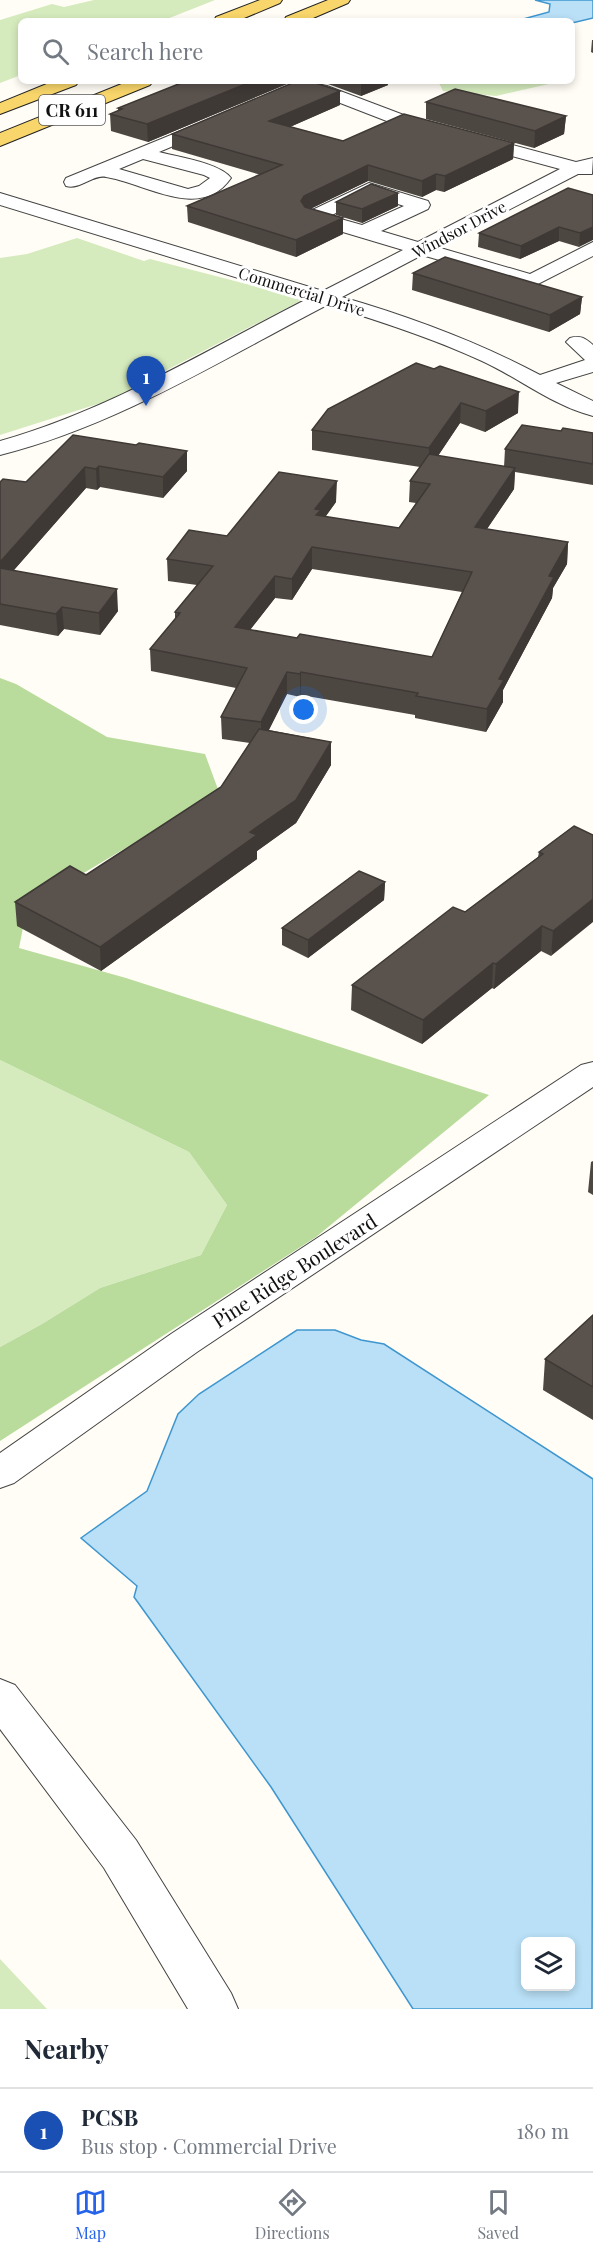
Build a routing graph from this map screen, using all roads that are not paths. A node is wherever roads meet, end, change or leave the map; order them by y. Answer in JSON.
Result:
{"nodes":[{"id":1,"x":274,"y":0,"type":"edge"},
{"id":2,"x":342,"y":0,"type":"edge"},
{"id":3,"x":229,"y":18,"type":"edge"},
{"id":4,"x":299,"y":18,"type":"edge"},
{"id":5,"x":62,"y":84,"type":"edge"},
{"id":6,"x":137,"y":84,"type":"edge"},
{"id":7,"x":279,"y":95,"type":"edge"},
{"id":8,"x":0,"y":109,"type":"edge"},
{"id":9,"x":226,"y":117,"type":"edge"},
{"id":10,"x":0,"y":140,"type":"edge"},
{"id":11,"x":142,"y":153,"type":"junction"},
{"id":12,"x":588,"y":168,"type":"edge"},
{"id":13,"x":103,"y":170,"type":"junction"},
{"id":14,"x":73,"y":182,"type":"dead end"},
{"id":15,"x":0,"y":200,"type":"edge"},
{"id":16,"x":363,"y":232,"type":"dead end"},
{"id":17,"x":593,"y":248,"type":"edge"},
{"id":18,"x":422,"y":249,"type":"junction"},
{"id":19,"x":326,"y":298,"type":"junction"},
{"id":20,"x":577,"y":342,"type":"dead end"},
{"id":21,"x":593,"y":356,"type":"edge"},
{"id":22,"x":593,"y":365,"type":"edge"},
{"id":23,"x":538,"y":382,"type":"junction"},
{"id":24,"x":593,"y":409,"type":"edge"},
{"id":25,"x":0,"y":448,"type":"edge"},
{"id":26,"x":593,"y":1072,"type":"edge"},
{"id":27,"x":0,"y":1473,"type":"edge"},
{"id":28,"x":0,"y":1697,"type":"edge"},
{"id":29,"x":214,"y":2009,"type":"edge"}],
"edges":[{"from":1,"to":3,"type":"main road"},
{"from":2,"to":4,"type":"main road"},
{"from":5,"to":8,"type":"main road","number":"CR 611"},
{"from":6,"to":10,"type":"main road","number":"CR 611"},
{"from":7,"to":12,"type":"street"},
{"from":9,"to":11,"type":"street"},
{"from":11,"to":13,"type":"street"},
{"from":11,"to":13,"type":"street"},
{"from":12,"to":18,"type":"street","name":"Windsor Drive"},
{"from":13,"to":14,"type":"street"},
{"from":15,"to":19,"type":"street","name":"Commercial Drive"},
{"from":16,"to":18,"type":"street"},
{"from":17,"to":18,"type":"street"},
{"from":18,"to":19,"type":"street","name":"Windsor Drive"},
{"from":19,"to":23,"type":"street","name":"Commercial Drive"},
{"from":19,"to":25,"type":"street","name":"Windsor Drive"},
{"from":20,"to":21,"type":"street"},
{"from":22,"to":23,"type":"street"},
{"from":23,"to":24,"type":"street","name":"Commercial Drive"},
{"from":26,"to":27,"type":"street","name":"Pine Ridge Boulevard"},
{"from":28,"to":29,"type":"street"}]}
